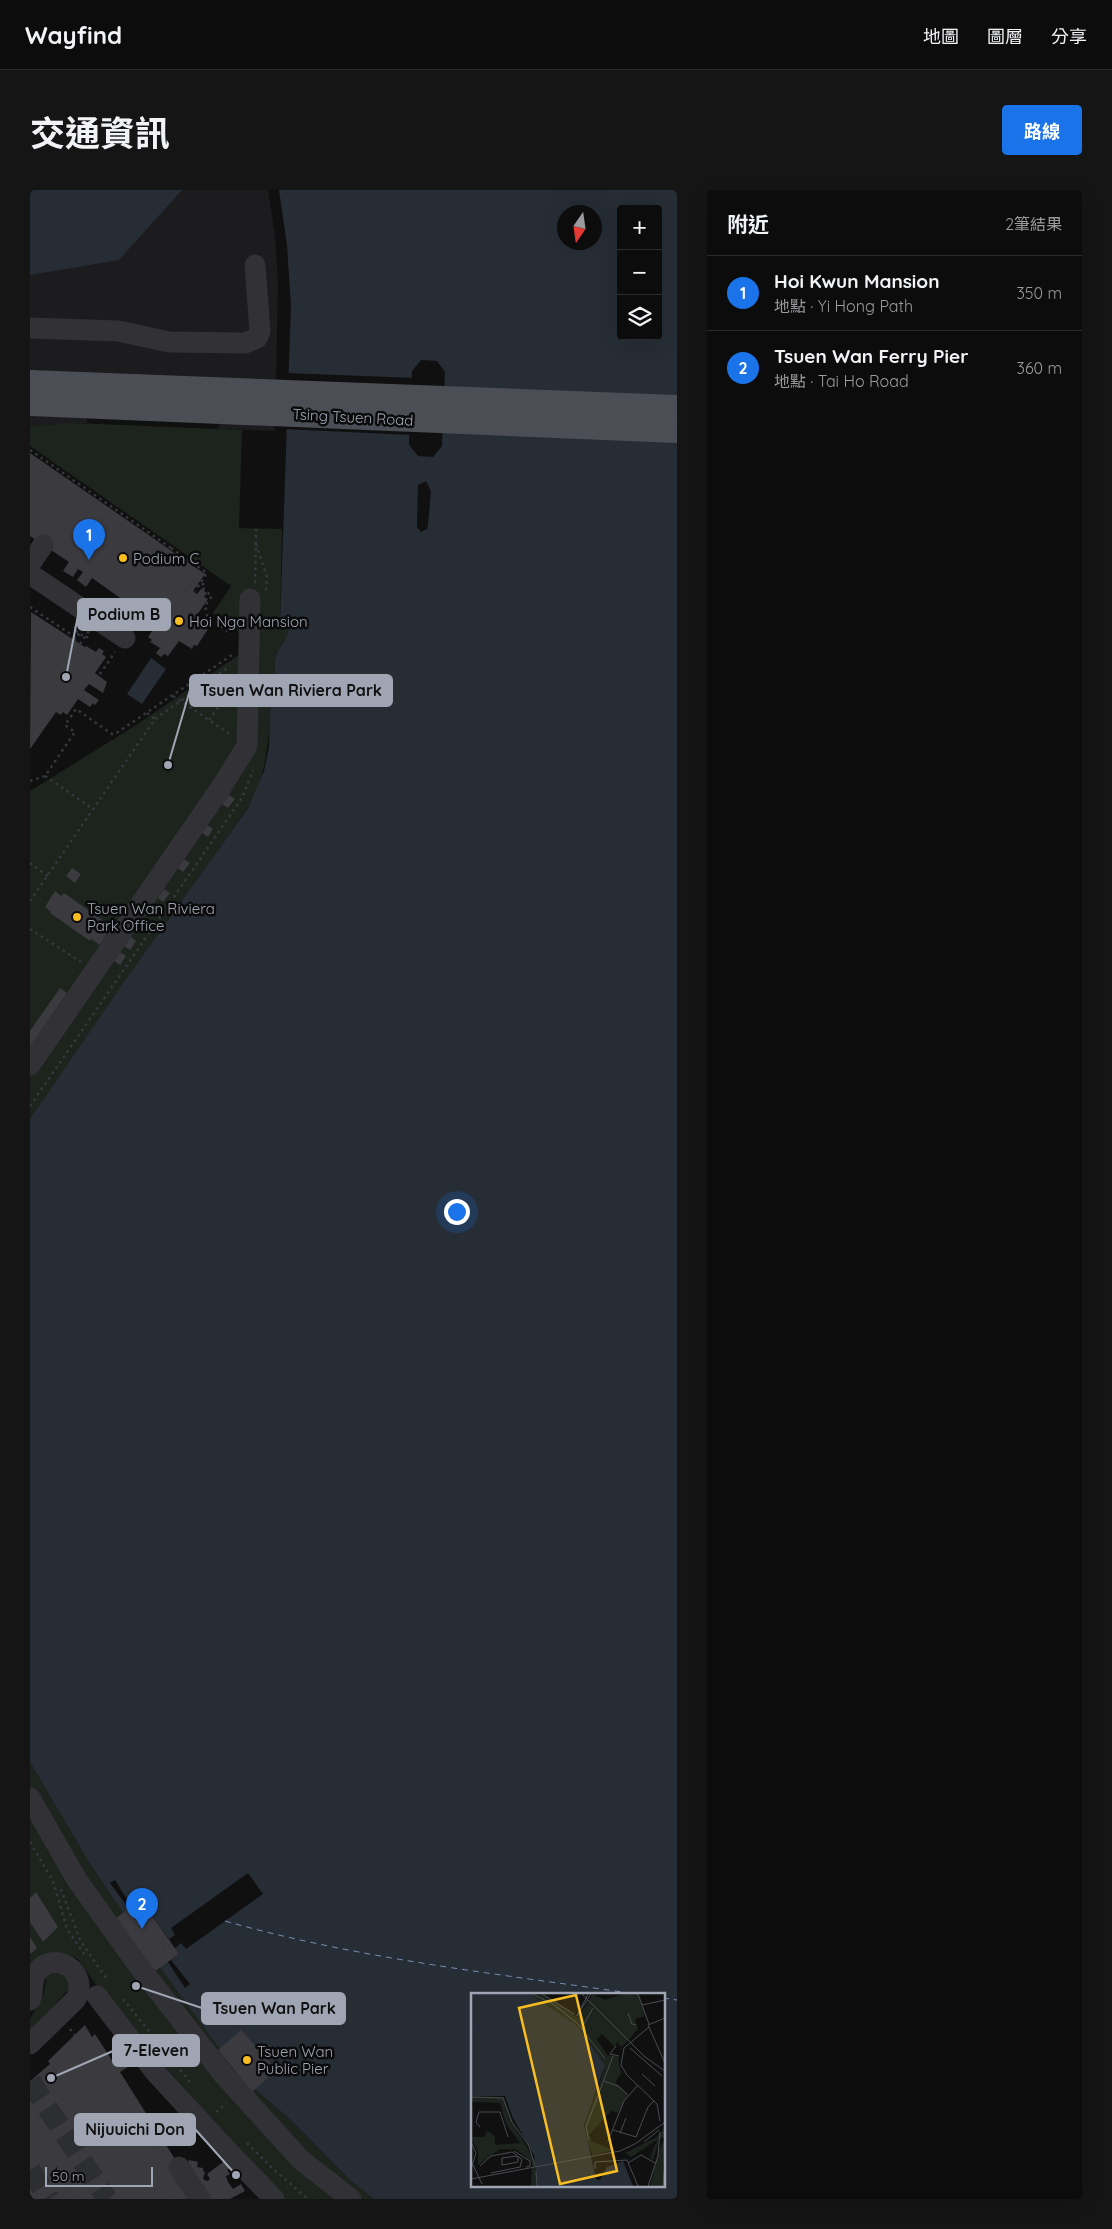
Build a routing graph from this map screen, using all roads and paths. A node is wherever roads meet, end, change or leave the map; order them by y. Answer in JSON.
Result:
{"nodes":[{"id":1,"x":255,"y":265,"type":"dead end"},
{"id":2,"x":30,"y":328,"type":"edge"},
{"id":3,"x":30,"y":383,"type":"edge"},
{"id":4,"x":30,"y":403,"type":"edge"},
{"id":5,"x":677,"y":408,"type":"edge"},
{"id":6,"x":677,"y":430,"type":"edge"},
{"id":7,"x":30,"y":450,"type":"edge"},
{"id":8,"x":256,"y":529,"type":"dead end"},
{"id":9,"x":256,"y":544,"type":"dead end"},
{"id":10,"x":43,"y":545,"type":"dead end"},
{"id":11,"x":30,"y":564,"type":"edge"},
{"id":12,"x":30,"y":574,"type":"edge"},
{"id":13,"x":205,"y":580,"type":"dead end"},
{"id":14,"x":199,"y":586,"type":"junction"},
{"id":15,"x":206,"y":588,"type":"dead end"},
{"id":16,"x":195,"y":591,"type":"dead end"},
{"id":17,"x":113,"y":596,"type":"dead end"},
{"id":18,"x":250,"y":599,"type":"dead end"},
{"id":19,"x":111,"y":600,"type":"junction"},
{"id":20,"x":30,"y":607,"type":"edge"},
{"id":21,"x":116,"y":607,"type":"dead end"},
{"id":22,"x":155,"y":626,"type":"dead end"},
{"id":23,"x":125,"y":638,"type":"joint"},
{"id":24,"x":72,"y":644,"type":"dead end"},
{"id":25,"x":80,"y":644,"type":"dead end"},
{"id":26,"x":242,"y":648,"type":"junction"},
{"id":27,"x":100,"y":674,"type":"dead end"},
{"id":28,"x":231,"y":689,"type":"dead end"},
{"id":29,"x":173,"y":696,"type":"junction"},
{"id":30,"x":180,"y":701,"type":"junction"},
{"id":31,"x":147,"y":714,"type":"junction"},
{"id":32,"x":156,"y":718,"type":"junction"},
{"id":33,"x":209,"y":720,"type":"junction"},
{"id":34,"x":247,"y":746,"type":"junction"},
{"id":35,"x":45,"y":776,"type":"junction"},
{"id":36,"x":30,"y":781,"type":"edge"},
{"id":37,"x":93,"y":810,"type":"junction"},
{"id":38,"x":30,"y":863,"type":"edge"},
{"id":39,"x":48,"y":876,"type":"junction"},
{"id":40,"x":30,"y":901,"type":"edge"},
{"id":41,"x":30,"y":929,"type":"edge"},
{"id":42,"x":94,"y":971,"type":"junction"},
{"id":43,"x":114,"y":984,"type":"dead end"},
{"id":44,"x":30,"y":1065,"type":"edge"},
{"id":45,"x":30,"y":1798,"type":"edge"},
{"id":46,"x":30,"y":1842,"type":"edge"},
{"id":47,"x":57,"y":1878,"type":"dead end"},
{"id":48,"x":172,"y":1944,"type":"dead end"},
{"id":49,"x":134,"y":1961,"type":"junction"},
{"id":50,"x":93,"y":1967,"type":"dead end"},
{"id":51,"x":104,"y":1990,"type":"joint"},
{"id":52,"x":122,"y":1997,"type":"dead end"},
{"id":53,"x":30,"y":2000,"type":"edge"},
{"id":54,"x":67,"y":2025,"type":"dead end"},
{"id":55,"x":78,"y":2040,"type":"dead end"},
{"id":56,"x":30,"y":2044,"type":"edge"},
{"id":57,"x":190,"y":2082,"type":"dead end"},
{"id":58,"x":116,"y":2084,"type":"dead end"},
{"id":59,"x":244,"y":2140,"type":"dead end"},
{"id":60,"x":160,"y":2158,"type":"dead end"},
{"id":61,"x":179,"y":2167,"type":"dead end"},
{"id":62,"x":156,"y":2174,"type":"dead end"},
{"id":63,"x":62,"y":2180,"type":"dead end"},
{"id":64,"x":74,"y":2199,"type":"edge"},
{"id":65,"x":173,"y":2199,"type":"edge"},
{"id":66,"x":200,"y":2199,"type":"edge"},
{"id":67,"x":274,"y":2199,"type":"edge"},
{"id":68,"x":308,"y":2199,"type":"edge"},
{"id":69,"x":351,"y":2199,"type":"edge"}],
"edges":[{"from":1,"to":2,"type":"street"},
{"from":3,"to":5,"type":"main road","name":"Tsing Tsuen Road"},
{"from":4,"to":6,"type":"main road","name":"Tsing Tsuen Road"},
{"from":7,"to":14,"type":"path"},
{"from":8,"to":9,"type":"path"},
{"from":10,"to":11,"type":"street"},
{"from":12,"to":23,"type":"street"},
{"from":13,"to":14,"type":"path"},
{"from":14,"to":15,"type":"path","bridge":true},
{"from":14,"to":16,"type":"path"},
{"from":14,"to":22,"type":"path"},
{"from":14,"to":26,"type":"path"},
{"from":17,"to":19,"type":"path","bridge":true},
{"from":18,"to":26,"type":"street"},
{"from":19,"to":21,"type":"path"},
{"from":19,"to":25,"type":"path","bridge":true},
{"from":20,"to":24,"type":"path","bridge":true},
{"from":23,"to":27,"type":"path"},
{"from":26,"to":29,"type":"path"},
{"from":26,"to":30,"type":"path"},
{"from":26,"to":34,"type":"street"},
{"from":28,"to":33,"type":"path"},
{"from":29,"to":30,"type":"path"},
{"from":29,"to":31,"type":"path"},
{"from":30,"to":32,"type":"path"},
{"from":30,"to":33,"type":"path"},
{"from":31,"to":32,"type":"path"},
{"from":31,"to":35,"type":"path"},
{"from":32,"to":37,"type":"path"},
{"from":33,"to":34,"type":"path"},
{"from":34,"to":42,"type":"street"},
{"from":35,"to":36,"type":"path"},
{"from":35,"to":37,"type":"path"},
{"from":37,"to":39,"type":"path"},
{"from":38,"to":39,"type":"path"},
{"from":39,"to":40,"type":"path"},
{"from":41,"to":42,"type":"path"},
{"from":42,"to":43,"type":"path"},
{"from":42,"to":44,"type":"street"},
{"from":45,"to":49,"type":"street"},
{"from":46,"to":50,"type":"path"},
{"from":47,"to":51,"type":"path"},
{"from":48,"to":49,"type":"path"},
{"from":49,"to":69,"type":"street"},
{"from":51,"to":67,"type":"street"},
{"from":52,"to":57,"type":"path"},
{"from":53,"to":56,"type":"street"},
{"from":54,"to":55,"type":"path"},
{"from":58,"to":60,"type":"path"},
{"from":59,"to":68,"type":"path"},
{"from":61,"to":66,"type":"street"},
{"from":62,"to":65,"type":"path"},
{"from":63,"to":64,"type":"path"}]}
